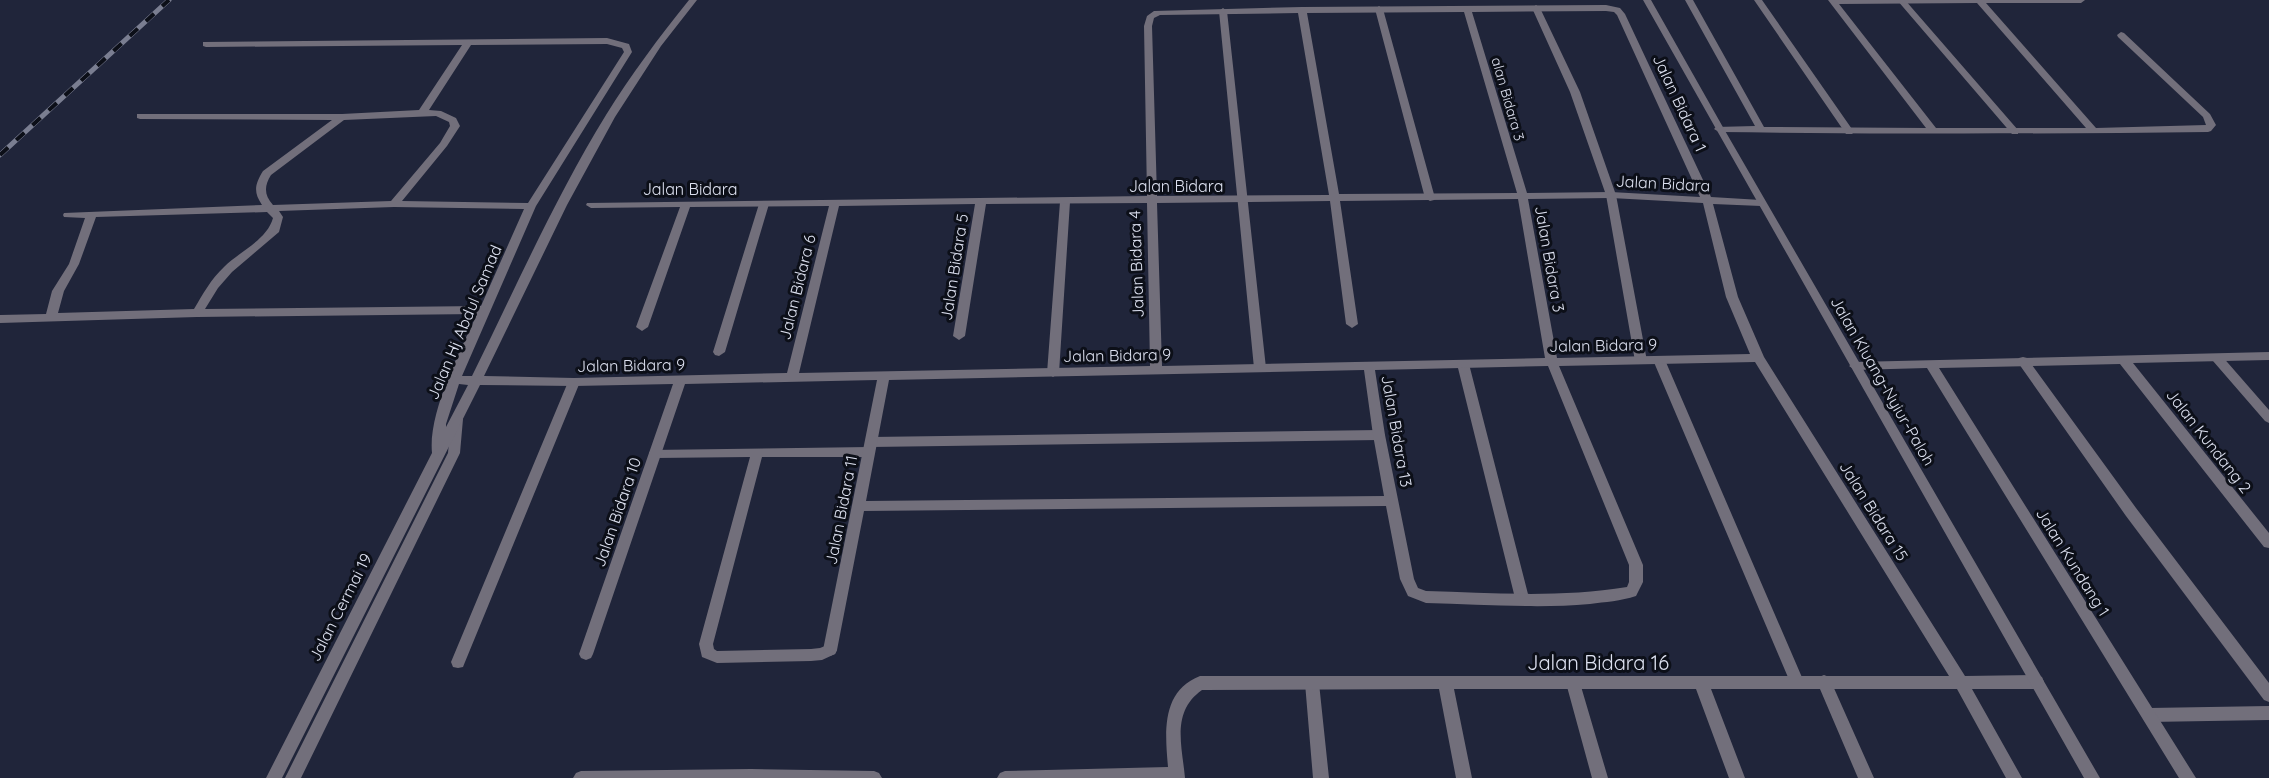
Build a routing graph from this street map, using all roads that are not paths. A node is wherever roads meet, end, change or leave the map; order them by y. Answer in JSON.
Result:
{"nodes":[{"id":1,"x":693,"y":0,"type":"edge"},
{"id":2,"x":1647,"y":0,"type":"edge"},
{"id":3,"x":1689,"y":0,"type":"edge"},
{"id":4,"x":1758,"y":0,"type":"edge"},
{"id":5,"x":1949,"y":0,"type":"edge"},
{"id":6,"x":2081,"y":0,"type":"edge"},
{"id":7,"x":1832,"y":1,"type":"edge"},
{"id":8,"x":1901,"y":1,"type":"edge"},
{"id":9,"x":1980,"y":1,"type":"edge"},
{"id":10,"x":1536,"y":8,"type":"junction"},
{"id":11,"x":1379,"y":9,"type":"junction"},
{"id":12,"x":1467,"y":9,"type":"junction"},
{"id":13,"x":1302,"y":10,"type":"junction"},
{"id":14,"x":1223,"y":11,"type":"junction"},
{"id":15,"x":2121,"y":35,"type":"dead end"},
{"id":16,"x":468,"y":42,"type":"junction"},
{"id":17,"x":206,"y":44,"type":"dead end"},
{"id":18,"x":422,"y":113,"type":"junction"},
{"id":19,"x":140,"y":116,"type":"dead end"},
{"id":20,"x":342,"y":117,"type":"junction"},
{"id":21,"x":1719,"y":129,"type":"junction"},
{"id":22,"x":1762,"y":131,"type":"junction"},
{"id":23,"x":2094,"y":131,"type":"junction"},
{"id":24,"x":1849,"y":132,"type":"junction"},
{"id":25,"x":1934,"y":132,"type":"junction"},
{"id":26,"x":2015,"y":132,"type":"junction"},
{"id":27,"x":1611,"y":195,"type":"junction"},
{"id":28,"x":1523,"y":196,"type":"junction"},
{"id":29,"x":1430,"y":198,"type":"junction"},
{"id":30,"x":1335,"y":199,"type":"junction"},
{"id":31,"x":1707,"y":200,"type":"junction"},
{"id":32,"x":1151,"y":201,"type":"junction"},
{"id":33,"x":1242,"y":201,"type":"junction"},
{"id":34,"x":981,"y":202,"type":"junction"},
{"id":35,"x":1065,"y":202,"type":"junction"},
{"id":36,"x":835,"y":203,"type":"junction"},
{"id":37,"x":1761,"y":203,"type":"junction"},
{"id":38,"x":394,"y":204,"type":"junction"},
{"id":39,"x":686,"y":204,"type":"junction"},
{"id":40,"x":764,"y":204,"type":"junction"},
{"id":41,"x":591,"y":205,"type":"dead end"},
{"id":42,"x":531,"y":206,"type":"junction"},
{"id":43,"x":271,"y":209,"type":"junction"},
{"id":44,"x":92,"y":214,"type":"junction"},
{"id":45,"x":68,"y":215,"type":"dead end"},
{"id":46,"x":485,"y":310,"type":"junction"},
{"id":47,"x":197,"y":313,"type":"junction"},
{"id":48,"x":51,"y":318,"type":"junction"},
{"id":49,"x":0,"y":319,"type":"edge"},
{"id":50,"x":1352,"y":324,"type":"dead end"},
{"id":51,"x":642,"y":327,"type":"dead end"},
{"id":52,"x":959,"y":336,"type":"dead end"},
{"id":53,"x":719,"y":352,"type":"dead end"},
{"id":54,"x":2269,"y":356,"type":"edge"},
{"id":55,"x":1758,"y":358,"type":"junction"},
{"id":56,"x":2217,"y":358,"type":"junction"},
{"id":57,"x":2123,"y":359,"type":"junction"},
{"id":58,"x":1659,"y":360,"type":"junction"},
{"id":59,"x":1641,"y":361,"type":"junction"},
{"id":60,"x":2023,"y":361,"type":"junction"},
{"id":61,"x":1552,"y":363,"type":"junction"},
{"id":62,"x":1930,"y":363,"type":"junction"},
{"id":63,"x":1463,"y":364,"type":"junction"},
{"id":64,"x":1369,"y":366,"type":"junction"},
{"id":65,"x":1855,"y":366,"type":"junction"},
{"id":66,"x":1260,"y":369,"type":"junction"},
{"id":67,"x":1156,"y":371,"type":"junction"},
{"id":68,"x":1053,"y":373,"type":"junction"},
{"id":69,"x":884,"y":376,"type":"junction"},
{"id":70,"x":792,"y":378,"type":"junction"},
{"id":71,"x":455,"y":380,"type":"junction"},
{"id":72,"x":476,"y":380,"type":"junction"},
{"id":73,"x":680,"y":380,"type":"junction"},
{"id":74,"x":574,"y":382,"type":"junction"},
{"id":75,"x":2269,"y":418,"type":"edge"},
{"id":76,"x":1379,"y":435,"type":"junction"},
{"id":77,"x":870,"y":447,"type":"junction"},
{"id":78,"x":446,"y":453,"type":"junction"},
{"id":79,"x":655,"y":453,"type":"junction"},
{"id":80,"x":757,"y":453,"type":"junction"},
{"id":81,"x":1392,"y":501,"type":"junction"},
{"id":82,"x":859,"y":506,"type":"junction"},
{"id":83,"x":2269,"y":543,"type":"edge"},
{"id":84,"x":1522,"y":598,"type":"junction"},
{"id":85,"x":586,"y":654,"type":"dead end"},
{"id":86,"x":458,"y":662,"type":"dead end"},
{"id":87,"x":1701,"y":682,"type":"junction"},
{"id":88,"x":1797,"y":682,"type":"junction"},
{"id":89,"x":1824,"y":682,"type":"junction"},
{"id":90,"x":1961,"y":682,"type":"junction"},
{"id":91,"x":2037,"y":682,"type":"junction"},
{"id":92,"x":1312,"y":683,"type":"junction"},
{"id":93,"x":1445,"y":683,"type":"junction"},
{"id":94,"x":1573,"y":683,"type":"junction"},
{"id":95,"x":2269,"y":695,"type":"edge"},
{"id":96,"x":2269,"y":713,"type":"edge"},
{"id":97,"x":2149,"y":715,"type":"junction"},
{"id":98,"x":1177,"y":776,"type":"edge"},
{"id":99,"x":274,"y":778,"type":"edge"},
{"id":100,"x":293,"y":778,"type":"edge"},
{"id":101,"x":581,"y":778,"type":"edge"},
{"id":102,"x":874,"y":778,"type":"edge"},
{"id":103,"x":1005,"y":778,"type":"edge"},
{"id":104,"x":1321,"y":778,"type":"edge"},
{"id":105,"x":1464,"y":778,"type":"edge"},
{"id":106,"x":1600,"y":778,"type":"edge"},
{"id":107,"x":1737,"y":778,"type":"edge"},
{"id":108,"x":1866,"y":778,"type":"edge"},
{"id":109,"x":2014,"y":778,"type":"edge"},
{"id":110,"x":2092,"y":778,"type":"edge"},
{"id":111,"x":2188,"y":778,"type":"edge"}],
"edges":[{"from":1,"to":72,"type":"street"},
{"from":2,"to":21,"type":"street","name":"Jalan Kluang-Nyiur-Paloh"},
{"from":3,"to":22,"type":"street"},
{"from":4,"to":24,"type":"street"},
{"from":5,"to":8,"type":"street"},
{"from":5,"to":9,"type":"street"},
{"from":6,"to":9,"type":"street"},
{"from":7,"to":8,"type":"street"},
{"from":7,"to":25,"type":"street"},
{"from":8,"to":26,"type":"street"},
{"from":9,"to":23,"type":"street"},
{"from":10,"to":12,"type":"street"},
{"from":10,"to":27,"type":"street"},
{"from":10,"to":31,"type":"street","name":"Jalan Bidara 1"},
{"from":11,"to":12,"type":"street"},
{"from":11,"to":13,"type":"street"},
{"from":11,"to":29,"type":"street"},
{"from":12,"to":28,"type":"street","name":"alan Bidara 3"},
{"from":13,"to":14,"type":"street"},
{"from":13,"to":30,"type":"street"},
{"from":14,"to":32,"type":"street","name":"Jalan Bidara 4"},
{"from":14,"to":33,"type":"street"},
{"from":15,"to":23,"type":"street"},
{"from":16,"to":17,"type":"street"},
{"from":16,"to":18,"type":"street"},
{"from":16,"to":42,"type":"street","name":"Jalan Hj Abdul Samad"},
{"from":18,"to":20,"type":"street"},
{"from":18,"to":38,"type":"street"},
{"from":19,"to":20,"type":"street"},
{"from":20,"to":43,"type":"street"},
{"from":21,"to":22,"type":"street"},
{"from":21,"to":37,"type":"street","name":"Jalan Kluang-Nyiur-Paloh"},
{"from":22,"to":24,"type":"street"},
{"from":23,"to":26,"type":"street"},
{"from":24,"to":25,"type":"street"},
{"from":25,"to":26,"type":"street"},
{"from":27,"to":28,"type":"street","name":"Jalan Bidara"},
{"from":27,"to":31,"type":"street","name":"Jalan Bidara"},
{"from":27,"to":59,"type":"street"},
{"from":28,"to":29,"type":"street","name":"Jalan Bidara"},
{"from":28,"to":61,"type":"street","name":"Jalan Bidara 3"},
{"from":29,"to":30,"type":"street","name":"Jalan Bidara"},
{"from":30,"to":33,"type":"street","name":"Jalan Bidara"},
{"from":30,"to":50,"type":"street"},
{"from":31,"to":37,"type":"street","name":"Jalan Bidara"},
{"from":31,"to":55,"type":"street","name":"Jalan Bidara 1"},
{"from":32,"to":33,"type":"street","name":"Jalan Bidara"},
{"from":32,"to":35,"type":"street","name":"Jalan Bidara"},
{"from":32,"to":67,"type":"street","name":"Jalan Bidara 4"},
{"from":33,"to":66,"type":"street"},
{"from":34,"to":35,"type":"street","name":"Jalan Bidara"},
{"from":34,"to":36,"type":"street","name":"Jalan Bidara"},
{"from":34,"to":52,"type":"street","name":"Jalan Bidara 5"},
{"from":35,"to":68,"type":"street"},
{"from":36,"to":40,"type":"street","name":"Jalan Bidara"},
{"from":36,"to":70,"type":"street","name":"Jalan Bidara 6"},
{"from":37,"to":65,"type":"street","name":"Jalan Kluang-Nyiur-Paloh"},
{"from":38,"to":42,"type":"street"},
{"from":38,"to":43,"type":"street"},
{"from":39,"to":40,"type":"street","name":"Jalan Bidara"},
{"from":39,"to":41,"type":"street","name":"Jalan Bidara"},
{"from":39,"to":51,"type":"street"},
{"from":40,"to":53,"type":"street"},
{"from":42,"to":46,"type":"street","name":"Jalan Hj Abdul Samad"},
{"from":43,"to":44,"type":"street"},
{"from":43,"to":47,"type":"street"},
{"from":44,"to":45,"type":"street"},
{"from":44,"to":48,"type":"street"},
{"from":46,"to":47,"type":"street"},
{"from":46,"to":71,"type":"street","name":"Jalan Hj Abdul Samad"},
{"from":47,"to":48,"type":"street"},
{"from":48,"to":49,"type":"street"},
{"from":54,"to":56,"type":"street"},
{"from":55,"to":58,"type":"street","name":"Jalan Bidara 9"},
{"from":55,"to":90,"type":"street","name":"Jalan Bidara 15"},
{"from":56,"to":57,"type":"street"},
{"from":56,"to":75,"type":"street"},
{"from":57,"to":60,"type":"street"},
{"from":57,"to":83,"type":"street","name":"Jalan Kundang 2"},
{"from":58,"to":59,"type":"street","name":"Jalan Bidara 9"},
{"from":58,"to":88,"type":"street"},
{"from":59,"to":61,"type":"street","name":"Jalan Bidara 9"},
{"from":60,"to":62,"type":"street"},
{"from":60,"to":95,"type":"street"},
{"from":61,"to":63,"type":"street","name":"Jalan Bidara 9"},
{"from":61,"to":84,"type":"street","name":"Jalan Bidara 3"},
{"from":62,"to":65,"type":"street"},
{"from":62,"to":97,"type":"street","name":"Jalan Kundang 1"},
{"from":63,"to":64,"type":"street","name":"Jalan Bidara 9"},
{"from":63,"to":84,"type":"street"},
{"from":64,"to":66,"type":"street","name":"Jalan Bidara 9"},
{"from":64,"to":76,"type":"street","name":"Jalan Bidara 13"},
{"from":65,"to":91,"type":"street","name":"Jalan Kluang-Nyiur-Paloh"},
{"from":66,"to":67,"type":"street","name":"Jalan Bidara 9"},
{"from":67,"to":68,"type":"street","name":"Jalan Bidara 9"},
{"from":68,"to":69,"type":"street","name":"Jalan Bidara 9"},
{"from":69,"to":70,"type":"street","name":"Jalan Bidara 9"},
{"from":69,"to":77,"type":"street","name":"Jalan Bidara 11"},
{"from":70,"to":73,"type":"street","name":"Jalan Bidara 9"},
{"from":71,"to":72,"type":"street","name":"Jalan Bidara 9"},
{"from":71,"to":78,"type":"street","name":"Jalan Hj Abdul Samad"},
{"from":72,"to":74,"type":"street","name":"Jalan Bidara 9"},
{"from":72,"to":78,"type":"street"},
{"from":73,"to":74,"type":"street","name":"Jalan Bidara 9"},
{"from":73,"to":79,"type":"street","name":"Jalan Bidara 10"},
{"from":74,"to":86,"type":"street"},
{"from":76,"to":77,"type":"street"},
{"from":76,"to":81,"type":"street","name":"Jalan Bidara 13"},
{"from":77,"to":80,"type":"street"},
{"from":77,"to":82,"type":"street","name":"Jalan Bidara 11"},
{"from":78,"to":99,"type":"street","name":"Jalan Cermai 19"},
{"from":78,"to":100,"type":"street"},
{"from":79,"to":80,"type":"street"},
{"from":79,"to":85,"type":"street","name":"Jalan Bidara 10"},
{"from":80,"to":82,"type":"street","name":"Jalan Bidara 11"},
{"from":81,"to":82,"type":"street"},
{"from":81,"to":84,"type":"street","name":"Jalan Bidara 13"},
{"from":87,"to":88,"type":"street","name":"Jalan Bidara 16"},
{"from":87,"to":94,"type":"street","name":"Jalan Bidara 16"},
{"from":87,"to":107,"type":"street"},
{"from":88,"to":89,"type":"street","name":"Jalan Bidara 16"},
{"from":89,"to":90,"type":"street","name":"Jalan Bidara 16"},
{"from":89,"to":108,"type":"street"},
{"from":90,"to":91,"type":"street","name":"Jalan Bidara 16"},
{"from":90,"to":109,"type":"street","name":"Jalan Bidara 15"},
{"from":91,"to":110,"type":"street","name":"Jalan Kluang-Nyiur-Paloh"},
{"from":92,"to":93,"type":"street","name":"Jalan Bidara 16"},
{"from":92,"to":98,"type":"street","name":"Jalan Bidara 16"},
{"from":92,"to":104,"type":"street"},
{"from":93,"to":94,"type":"street","name":"Jalan Bidara 16"},
{"from":93,"to":105,"type":"street"},
{"from":94,"to":106,"type":"street"},
{"from":96,"to":97,"type":"street"},
{"from":97,"to":111,"type":"street","name":"Jalan Kundang 1"},
{"from":98,"to":103,"type":"street"},
{"from":101,"to":102,"type":"street"}]}
